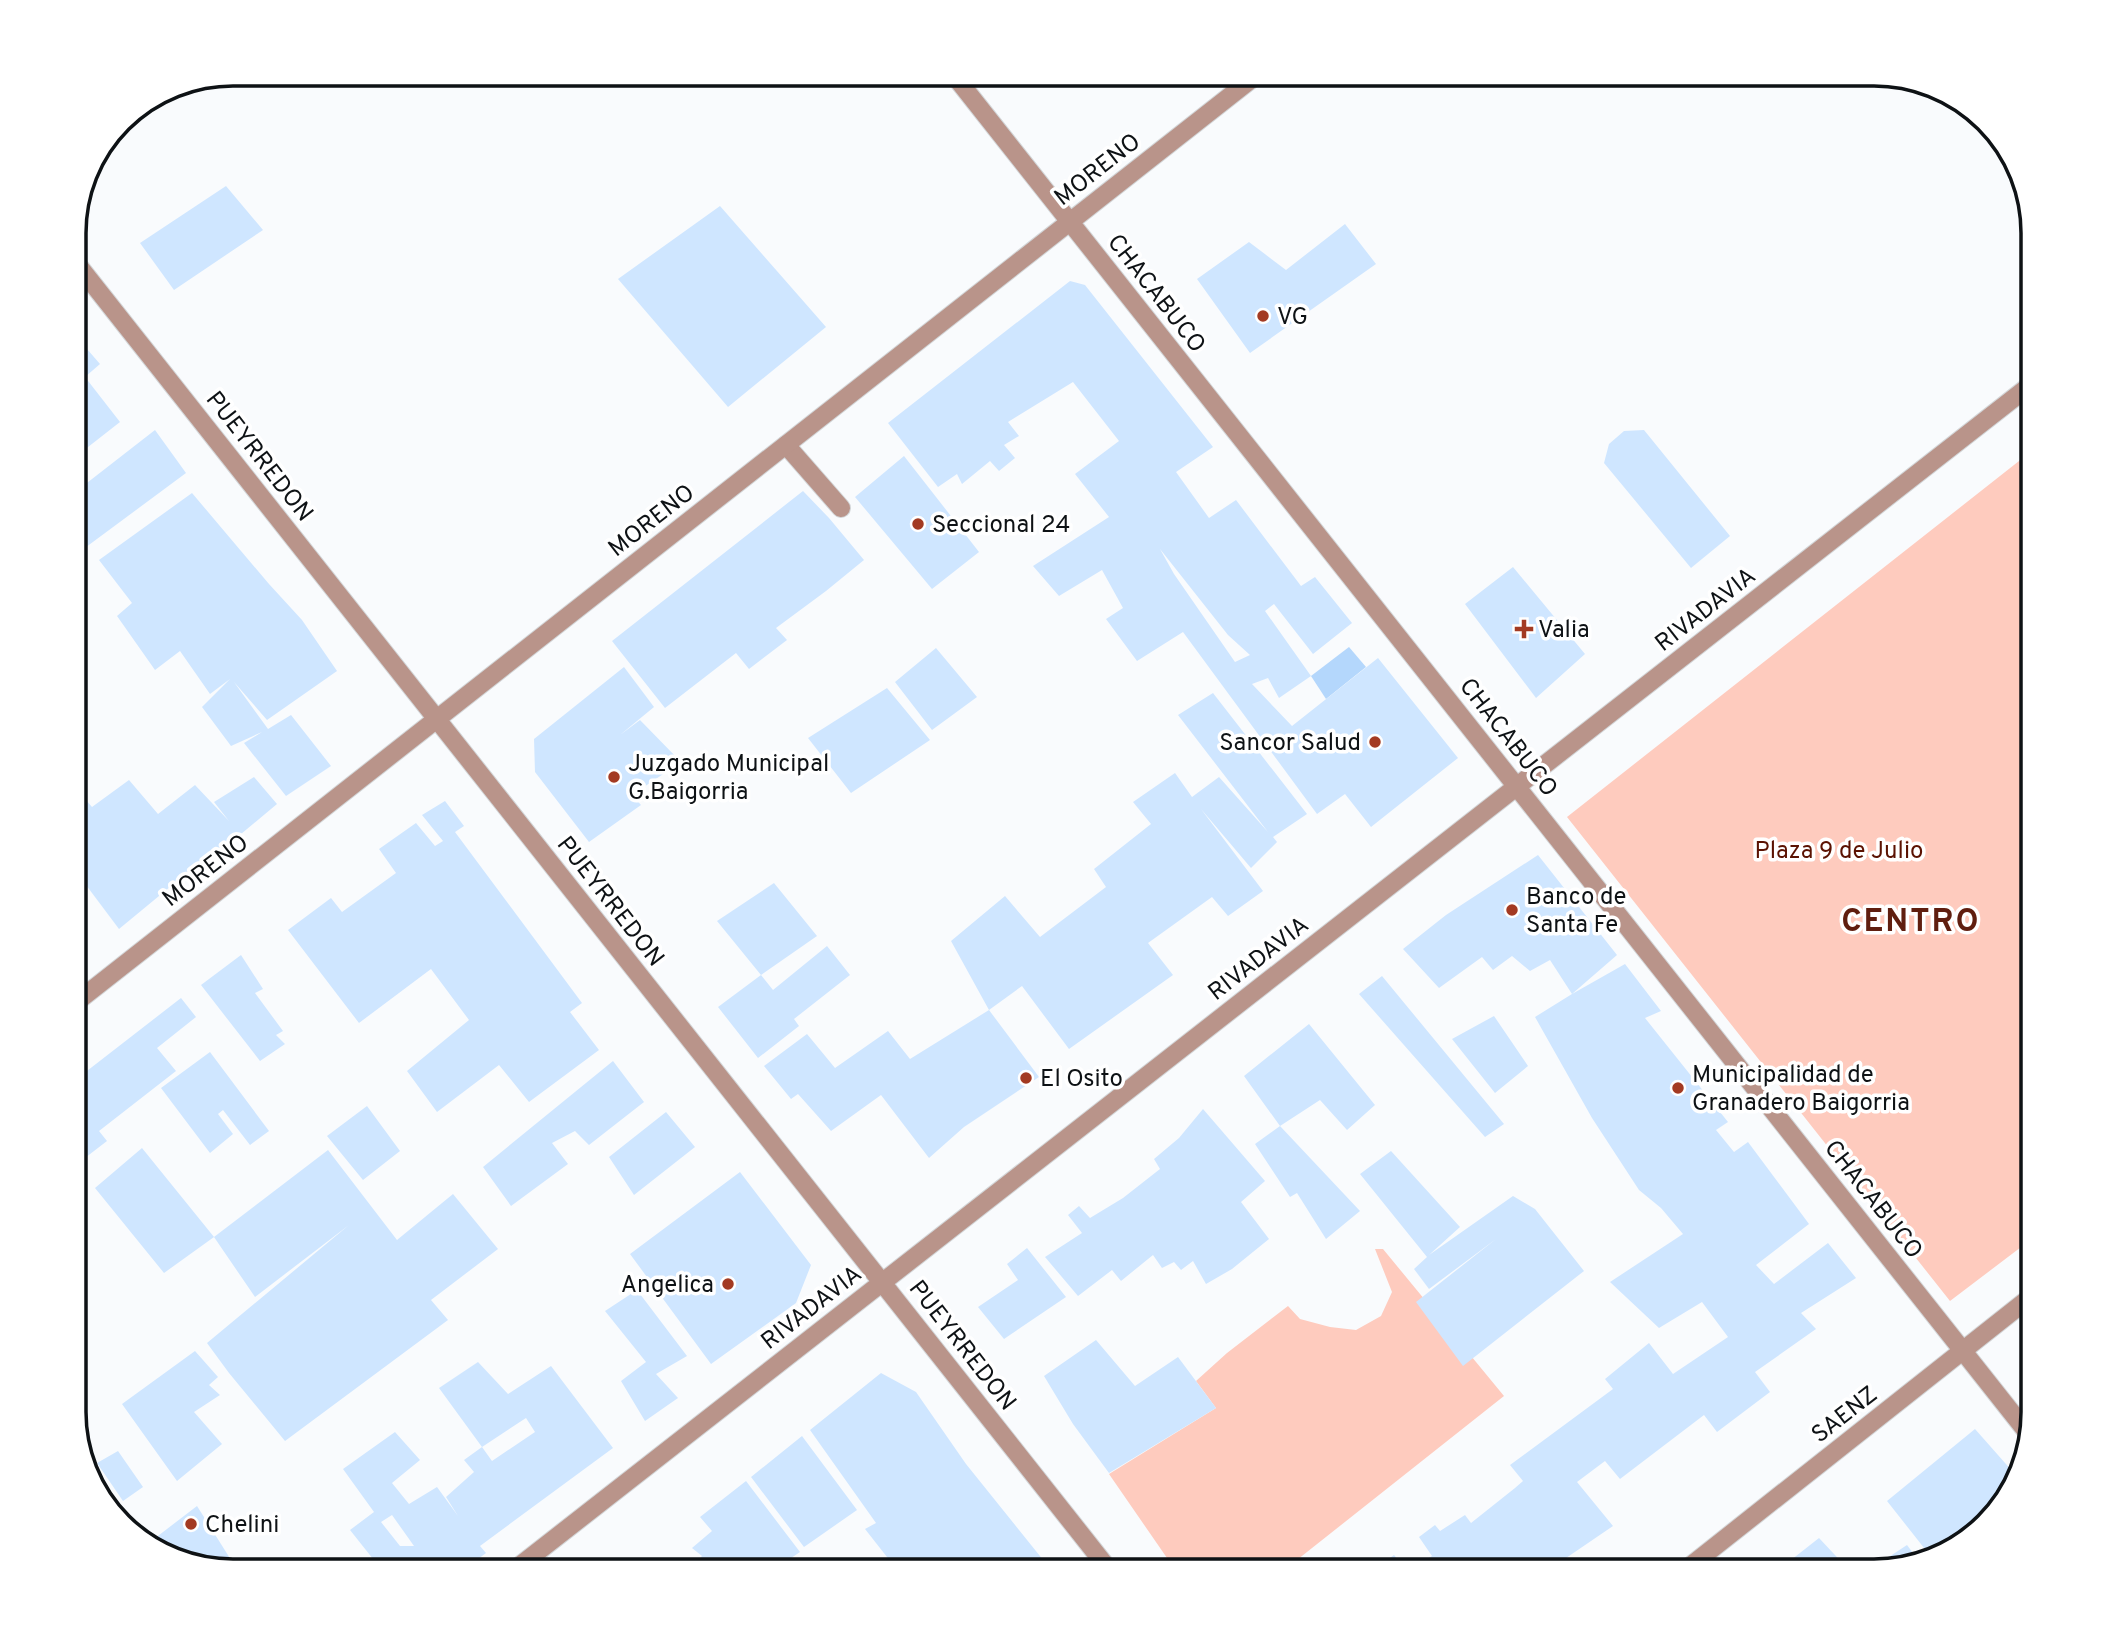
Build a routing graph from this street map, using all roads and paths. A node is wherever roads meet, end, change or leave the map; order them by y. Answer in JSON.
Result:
{"nodes":[{"id":1,"x":962,"y":86,"type":"edge"},
{"id":2,"x":1243,"y":86,"type":"edge"},
{"id":3,"x":1070,"y":222,"type":"junction"},
{"id":4,"x":86,"y":275,"type":"edge"},
{"id":5,"x":2021,"y":393,"type":"edge"},
{"id":6,"x":786,"y":445,"type":"junction"},
{"id":7,"x":841,"y":508,"type":"dead end"},
{"id":8,"x":437,"y":719,"type":"junction"},
{"id":9,"x":1517,"y":787,"type":"junction"},
{"id":10,"x":86,"y":995,"type":"edge"},
{"id":11,"x":883,"y":1283,"type":"junction"},
{"id":12,"x":2021,"y":1304,"type":"edge"},
{"id":13,"x":1963,"y":1351,"type":"junction"},
{"id":14,"x":2020,"y":1424,"type":"edge"},
{"id":15,"x":530,"y":1559,"type":"edge"},
{"id":16,"x":1100,"y":1559,"type":"edge"},
{"id":17,"x":1700,"y":1559,"type":"edge"}],
"edges":[{"from":1,"to":3,"type":"street","name":"CHACABUCO"},
{"from":2,"to":3,"type":"street","name":"MORENO"},
{"from":3,"to":6,"type":"street","name":"MORENO"},
{"from":3,"to":9,"type":"street","name":"CHACABUCO"},
{"from":4,"to":8,"type":"street","name":"PUEYRREDON"},
{"from":5,"to":9,"type":"street","name":"RIVADAVIA"},
{"from":6,"to":7,"type":"street"},
{"from":6,"to":8,"type":"street","name":"MORENO"},
{"from":8,"to":10,"type":"street","name":"MORENO"},
{"from":8,"to":11,"type":"street","name":"PUEYRREDON"},
{"from":9,"to":11,"type":"street","name":"RIVADAVIA"},
{"from":9,"to":13,"type":"street","name":"CHACABUCO"},
{"from":11,"to":15,"type":"street","name":"RIVADAVIA"},
{"from":11,"to":16,"type":"street","name":"PUEYRREDON"},
{"from":12,"to":13,"type":"street","name":"SAENZ"},
{"from":13,"to":14,"type":"street","name":"CHACABUCO"},
{"from":13,"to":17,"type":"street","name":"SAENZ"}]}
